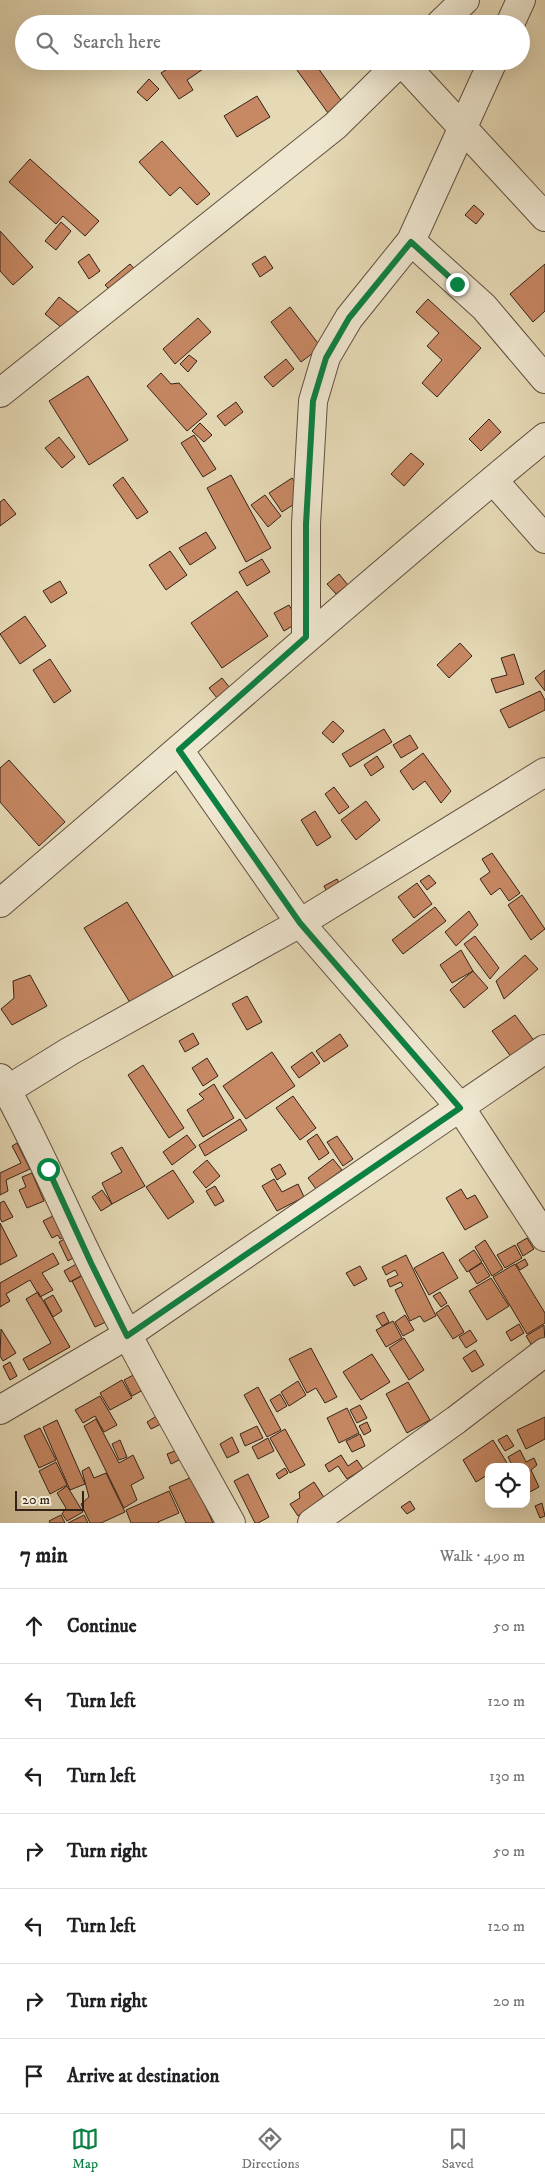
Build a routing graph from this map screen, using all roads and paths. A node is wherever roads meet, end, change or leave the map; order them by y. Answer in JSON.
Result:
{"nodes":[{"id":1,"x":465,"y":0,"type":"edge"},
{"id":2,"x":521,"y":0,"type":"edge"},
{"id":3,"x":449,"y":15,"type":"edge"},
{"id":4,"x":514,"y":15,"type":"edge"},
{"id":5,"x":392,"y":70,"type":"edge"},
{"id":6,"x":409,"y":70,"type":"edge"},
{"id":7,"x":489,"y":70,"type":"edge"},
{"id":8,"x":462,"y":127,"type":"junction"},
{"id":9,"x":545,"y":217,"type":"edge"},
{"id":10,"x":411,"y":242,"type":"junction"},
{"id":11,"x":545,"y":379,"type":"edge"},
{"id":12,"x":7,"y":381,"type":"edge"},
{"id":13,"x":545,"y":437,"type":"edge"},
{"id":14,"x":493,"y":480,"type":"junction"},
{"id":15,"x":545,"y":539,"type":"edge"},
{"id":16,"x":306,"y":637,"type":"junction"},
{"id":17,"x":179,"y":750,"type":"junction"},
{"id":18,"x":545,"y":772,"type":"edge"},
{"id":19,"x":0,"y":902,"type":"edge"},
{"id":20,"x":300,"y":923,"type":"junction"},
{"id":21,"x":545,"y":1049,"type":"edge"},
{"id":22,"x":3,"y":1084,"type":"edge"},
{"id":23,"x":460,"y":1108,"type":"junction"},
{"id":24,"x":545,"y":1237,"type":"edge"},
{"id":25,"x":127,"y":1336,"type":"junction"},
{"id":26,"x":545,"y":1352,"type":"edge"},
{"id":27,"x":0,"y":1410,"type":"edge"},
{"id":28,"x":231,"y":1523,"type":"edge"},
{"id":29,"x":312,"y":1523,"type":"edge"}],
"edges":[{"from":1,"to":3,"type":"street"},
{"from":2,"to":4,"type":"street"},
{"from":5,"to":12,"type":"street"},
{"from":6,"to":8,"type":"street"},
{"from":7,"to":8,"type":"street"},
{"from":8,"to":9,"type":"street"},
{"from":8,"to":10,"type":"street"},
{"from":10,"to":11,"type":"street"},
{"from":10,"to":16,"type":"street"},
{"from":13,"to":14,"type":"street"},
{"from":14,"to":15,"type":"street"},
{"from":14,"to":16,"type":"street"},
{"from":16,"to":17,"type":"street"},
{"from":17,"to":19,"type":"street"},
{"from":17,"to":20,"type":"street"},
{"from":18,"to":20,"type":"street"},
{"from":20,"to":22,"type":"street"},
{"from":20,"to":23,"type":"street"},
{"from":21,"to":23,"type":"street"},
{"from":22,"to":25,"type":"street"},
{"from":23,"to":24,"type":"street"},
{"from":23,"to":25,"type":"street"},
{"from":25,"to":27,"type":"street"},
{"from":25,"to":28,"type":"street"},
{"from":26,"to":29,"type":"street"}]}
